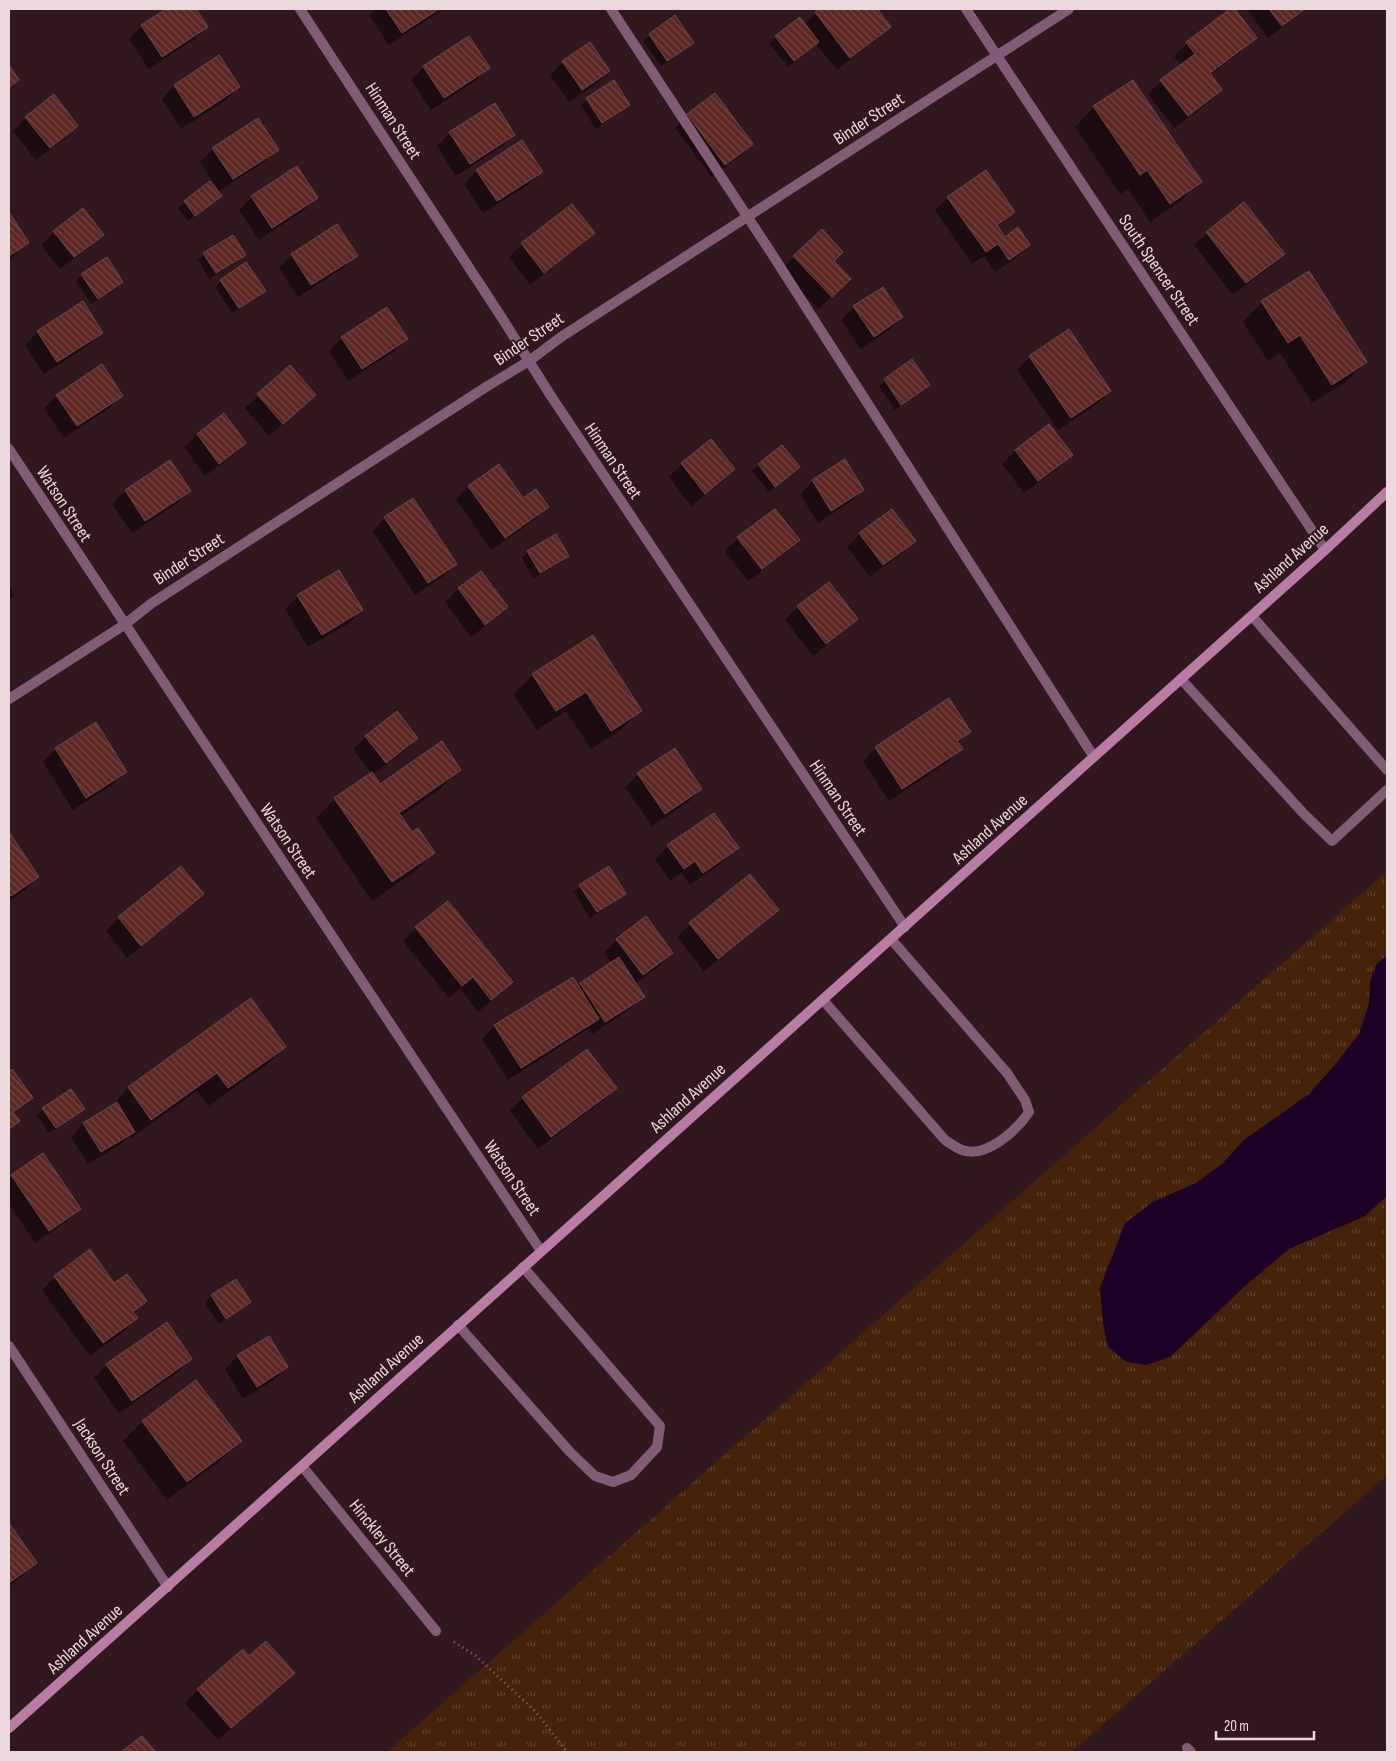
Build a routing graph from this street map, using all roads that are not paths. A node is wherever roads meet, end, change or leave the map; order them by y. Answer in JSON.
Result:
{"nodes":[{"id":1,"x":300,"y":9,"type":"edge"},
{"id":2,"x":611,"y":9,"type":"edge"},
{"id":3,"x":966,"y":9,"type":"edge"},
{"id":4,"x":1069,"y":9,"type":"edge"},
{"id":5,"x":997,"y":56,"type":"junction"},
{"id":6,"x":747,"y":217,"type":"junction"},
{"id":7,"x":529,"y":361,"type":"junction"},
{"id":8,"x":9,"y":449,"type":"edge"},
{"id":9,"x":1387,"y":492,"type":"edge"},
{"id":10,"x":1325,"y":550,"type":"junction"},
{"id":11,"x":1252,"y":616,"type":"junction"},
{"id":12,"x":124,"y":625,"type":"junction"},
{"id":13,"x":1181,"y":679,"type":"junction"},
{"id":14,"x":9,"y":699,"type":"edge"},
{"id":15,"x":1094,"y":757,"type":"junction"},
{"id":16,"x":1387,"y":770,"type":"edge"},
{"id":17,"x":1387,"y":790,"type":"edge"},
{"id":18,"x":905,"y":927,"type":"junction"},
{"id":19,"x":891,"y":940,"type":"junction"},
{"id":20,"x":823,"y":1000,"type":"junction"},
{"id":21,"x":541,"y":1251,"type":"junction"},
{"id":22,"x":523,"y":1267,"type":"junction"},
{"id":23,"x":458,"y":1325,"type":"junction"},
{"id":24,"x":9,"y":1346,"type":"edge"},
{"id":25,"x":302,"y":1466,"type":"junction"},
{"id":26,"x":168,"y":1587,"type":"junction"},
{"id":27,"x":436,"y":1631,"type":"road end"},
{"id":28,"x":9,"y":1728,"type":"edge"}],
"edges":[{"from":1,"to":7,"type":"street","name":"Hinman Street"},
{"from":2,"to":6,"type":"street"},
{"from":3,"to":5,"type":"street","name":"South Spencer Street"},
{"from":4,"to":5,"type":"street","name":"Binder Street"},
{"from":5,"to":6,"type":"street","name":"Binder Street"},
{"from":5,"to":10,"type":"street","name":"South Spencer Street"},
{"from":6,"to":7,"type":"street","name":"Binder Street"},
{"from":6,"to":15,"type":"street"},
{"from":7,"to":12,"type":"street","name":"Binder Street"},
{"from":7,"to":18,"type":"street","name":"Hinman Street"},
{"from":8,"to":12,"type":"street","name":"Watson Street"},
{"from":9,"to":10,"type":"street","name":"Ashland Avenue"},
{"from":10,"to":11,"type":"street","name":"Ashland Avenue"},
{"from":11,"to":13,"type":"street","name":"Ashland Avenue"},
{"from":11,"to":16,"type":"street"},
{"from":12,"to":14,"type":"street","name":"Binder Street"},
{"from":12,"to":21,"type":"street","name":"Watson Street"},
{"from":13,"to":15,"type":"street","name":"Ashland Avenue"},
{"from":13,"to":17,"type":"street"},
{"from":15,"to":18,"type":"street","name":"Ashland Avenue"},
{"from":18,"to":19,"type":"street","name":"Ashland Avenue"},
{"from":19,"to":20,"type":"street","name":"Ashland Avenue"},
{"from":19,"to":20,"type":"street"},
{"from":20,"to":21,"type":"street","name":"Ashland Avenue"},
{"from":21,"to":22,"type":"street","name":"Ashland Avenue"},
{"from":22,"to":23,"type":"street","name":"Ashland Avenue"},
{"from":22,"to":23,"type":"street"},
{"from":23,"to":25,"type":"street","name":"Ashland Avenue"},
{"from":24,"to":26,"type":"street","name":"Jackson Street"},
{"from":25,"to":26,"type":"street","name":"Ashland Avenue"},
{"from":25,"to":27,"type":"street","name":"Hinckley Street"},
{"from":26,"to":28,"type":"street","name":"Ashland Avenue"}]}
